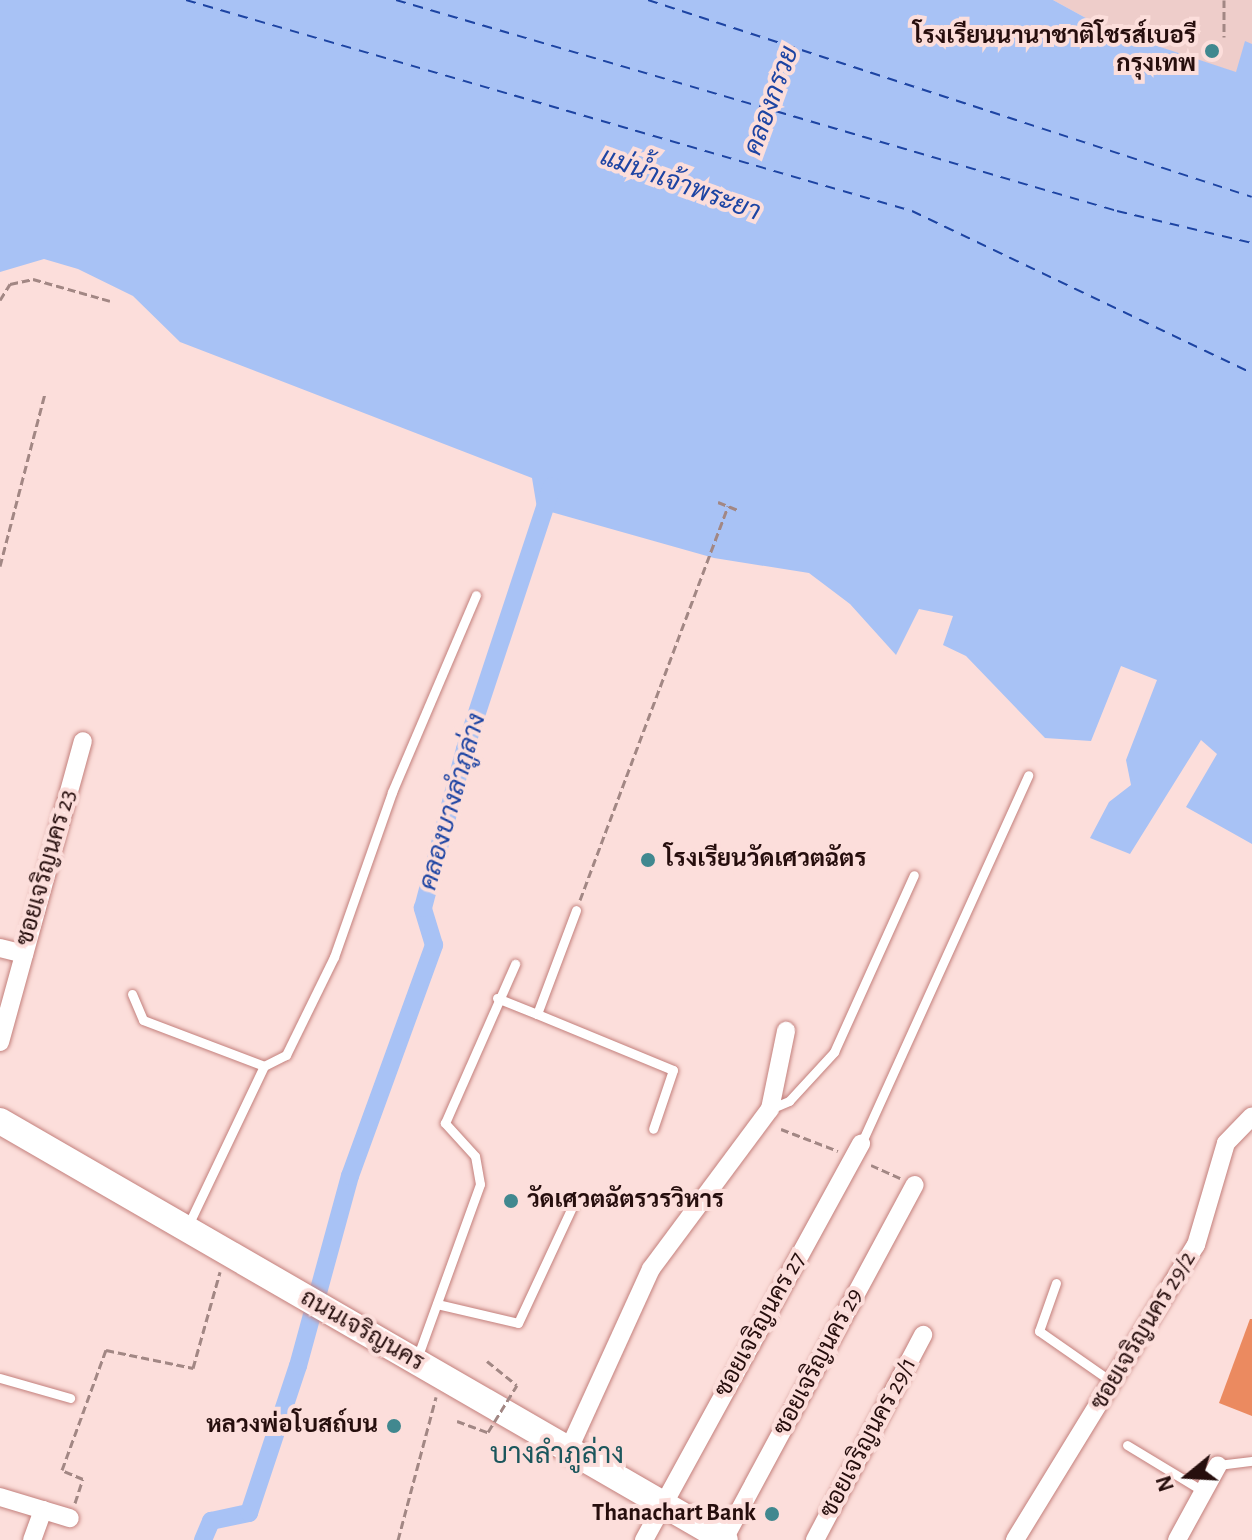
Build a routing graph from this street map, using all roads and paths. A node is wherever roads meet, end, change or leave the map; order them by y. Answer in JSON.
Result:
{"nodes":[{"id":1,"x":1224,"y":0,"type":"edge"},
{"id":2,"x":1224,"y":37,"type":"dead end"},
{"id":3,"x":0,"y":300,"type":"edge"},
{"id":4,"x":110,"y":301,"type":"dead end"},
{"id":5,"x":45,"y":393,"type":"dead end"},
{"id":6,"x":718,"y":502,"type":"dead end"},
{"id":7,"x":728,"y":506,"type":"junction"},
{"id":8,"x":738,"y":510,"type":"dead end"},
{"id":9,"x":0,"y":566,"type":"edge"},
{"id":10,"x":476,"y":595,"type":"dead end"},
{"id":11,"x":83,"y":741,"type":"dead end"},
{"id":12,"x":1028,"y":775,"type":"dead end"},
{"id":13,"x":914,"y":875,"type":"dead end"},
{"id":14,"x":576,"y":910,"type":"joint"},
{"id":15,"x":0,"y":948,"type":"edge"},
{"id":16,"x":24,"y":954,"type":"junction"},
{"id":17,"x":515,"y":964,"type":"dead end"},
{"id":18,"x":132,"y":994,"type":"dead end"},
{"id":19,"x":497,"y":998,"type":"junction"},
{"id":20,"x":537,"y":1014,"type":"junction"},
{"id":21,"x":786,"y":1031,"type":"dead end"},
{"id":22,"x":0,"y":1042,"type":"edge"},
{"id":23,"x":264,"y":1066,"type":"junction"},
{"id":24,"x":770,"y":1109,"type":"junction"},
{"id":25,"x":1252,"y":1116,"type":"edge"},
{"id":26,"x":0,"y":1121,"type":"edge"},
{"id":27,"x":653,"y":1129,"type":"dead end"},
{"id":28,"x":861,"y":1144,"type":"joint"},
{"id":29,"x":915,"y":1185,"type":"dead end"},
{"id":30,"x":573,"y":1205,"type":"dead end"},
{"id":31,"x":187,"y":1229,"type":"junction"},
{"id":32,"x":225,"y":1251,"type":"junction"},
{"id":33,"x":1056,"y":1283,"type":"dead end"},
{"id":34,"x":437,"y":1304,"type":"junction"},
{"id":35,"x":923,"y":1335,"type":"dead end"},
{"id":36,"x":416,"y":1361,"type":"junction"},
{"id":37,"x":487,"y":1361,"type":"dead end"},
{"id":38,"x":0,"y":1378,"type":"edge"},
{"id":39,"x":443,"y":1378,"type":"junction"},
{"id":40,"x":1115,"y":1384,"type":"junction"},
{"id":41,"x":70,"y":1398,"type":"dead end"},
{"id":42,"x":457,"y":1421,"type":"dead end"},
{"id":43,"x":1127,"y":1445,"type":"dead end"},
{"id":44,"x":568,"y":1451,"type":"junction"},
{"id":45,"x":1252,"y":1461,"type":"edge"},
{"id":46,"x":1218,"y":1465,"type":"joint"},
{"id":47,"x":1203,"y":1491,"type":"junction"},
{"id":48,"x":0,"y":1497,"type":"edge"},
{"id":49,"x":661,"y":1505,"type":"junction"},
{"id":50,"x":43,"y":1510,"type":"junction"},
{"id":51,"x":70,"y":1518,"type":"joint"},
{"id":52,"x":32,"y":1540,"type":"edge"},
{"id":53,"x":398,"y":1540,"type":"edge"},
{"id":54,"x":644,"y":1540,"type":"edge"},
{"id":55,"x":724,"y":1540,"type":"edge"},
{"id":56,"x":815,"y":1540,"type":"edge"},
{"id":57,"x":1015,"y":1540,"type":"edge"},
{"id":58,"x":1177,"y":1540,"type":"edge"}],
"edges":[{"from":1,"to":2,"type":"path"},
{"from":3,"to":4,"type":"path"},
{"from":5,"to":9,"type":"path"},
{"from":6,"to":7,"type":"path"},
{"from":7,"to":8,"type":"path"},
{"from":7,"to":14,"type":"path"},
{"from":10,"to":23,"type":"lane"},
{"from":11,"to":16,"type":"street","name":"ซอยเจริญนคร 23"},
{"from":12,"to":28,"type":"lane"},
{"from":13,"to":24,"type":"lane"},
{"from":14,"to":20,"type":"lane"},
{"from":15,"to":16,"type":"street"},
{"from":16,"to":22,"type":"street","name":"ซอยเจริญนคร 23"},
{"from":17,"to":19,"type":"lane"},
{"from":18,"to":23,"type":"lane"},
{"from":19,"to":20,"type":"lane"},
{"from":19,"to":34,"type":"lane"},
{"from":20,"to":27,"type":"lane"},
{"from":21,"to":24,"type":"street"},
{"from":23,"to":31,"type":"lane"},
{"from":24,"to":44,"type":"street"},
{"from":25,"to":40,"type":"street","name":"ซอยเจริญนคร 29/2"},
{"from":26,"to":31,"type":"main road","name":"ถนนเจริญนคร"},
{"from":28,"to":49,"type":"street","name":"ซอยเจริญนคร 27"},
{"from":29,"to":55,"type":"street","name":"ซอยเจริญนคร 29"},
{"from":30,"to":34,"type":"lane"},
{"from":31,"to":32,"type":"main road","name":"ถนนเจริญนคร"},
{"from":32,"to":36,"type":"main road","name":"ถนนเจริญนคร"},
{"from":32,"to":51,"type":"path"},
{"from":33,"to":40,"type":"lane"},
{"from":34,"to":36,"type":"lane"},
{"from":35,"to":56,"type":"street","name":"ซอยเจริญนคร 29/1"},
{"from":36,"to":39,"type":"main road","name":"ถนนเจริญนคร"},
{"from":37,"to":42,"type":"path","bridge":true},
{"from":38,"to":41,"type":"lane"},
{"from":39,"to":44,"type":"main road","name":"ถนนเจริญนคร"},
{"from":39,"to":53,"type":"path"},
{"from":40,"to":57,"type":"street","name":"ซอยเจริญนคร 29/2"},
{"from":43,"to":47,"type":"lane"},
{"from":44,"to":49,"type":"main road","name":"ถนนเจริญนคร"},
{"from":45,"to":46,"type":"lane"},
{"from":46,"to":47,"type":"street"},
{"from":47,"to":58,"type":"street"},
{"from":48,"to":50,"type":"street"},
{"from":49,"to":54,"type":"street","name":"ซอยเจริญนคร 27"},
{"from":49,"to":55,"type":"main road","name":"ถนนเจริญนคร"},
{"from":50,"to":51,"type":"street"},
{"from":50,"to":52,"type":"street"}]}
